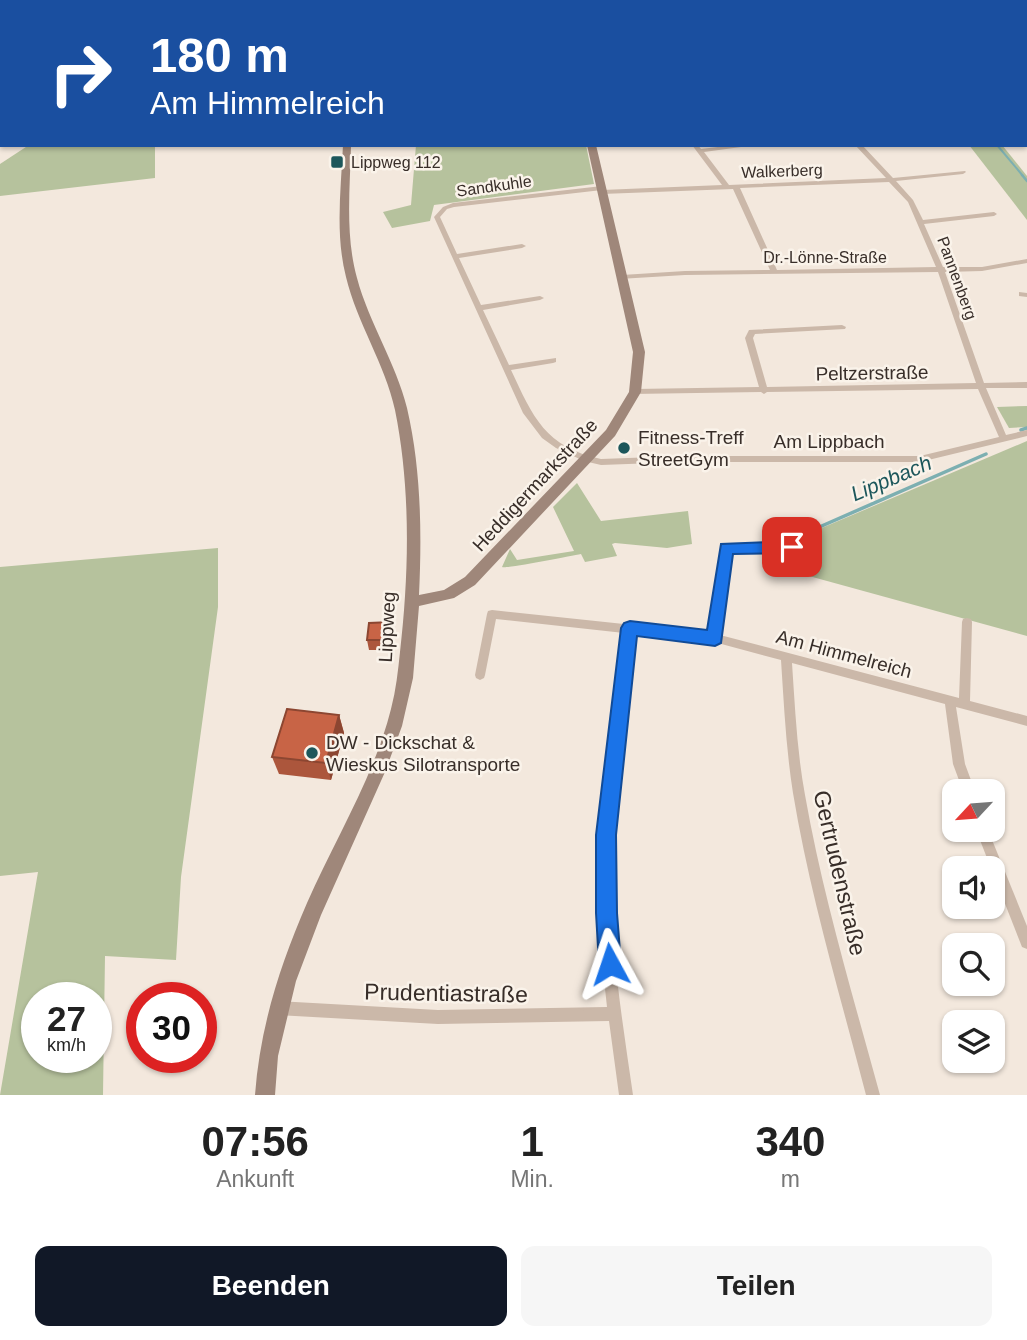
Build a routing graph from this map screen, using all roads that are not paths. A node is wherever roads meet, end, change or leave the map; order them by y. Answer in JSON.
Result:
{"nodes":[{"id":1,"x":347,"y":147,"type":"edge"},
{"id":2,"x":591,"y":147,"type":"edge"},
{"id":3,"x":716,"y":147,"type":"edge"},
{"id":4,"x":860,"y":147,"type":"edge"},
{"id":5,"x":697,"y":148,"type":"edge"},
{"id":6,"x":963,"y":172,"type":"dead end"},
{"id":7,"x":891,"y":180,"type":"junction"},
{"id":8,"x":727,"y":187,"type":"junction"},
{"id":9,"x":736,"y":187,"type":"junction"},
{"id":10,"x":602,"y":190,"type":"junction"},
{"id":11,"x":994,"y":214,"type":"dead end"},
{"id":12,"x":921,"y":222,"type":"junction"},
{"id":13,"x":522,"y":246,"type":"dead end"},
{"id":14,"x":454,"y":256,"type":"junction"},
{"id":15,"x":1026,"y":261,"type":"edge"},
{"id":16,"x":941,"y":270,"type":"junction"},
{"id":17,"x":774,"y":271,"type":"junction"},
{"id":18,"x":622,"y":277,"type":"junction"},
{"id":19,"x":540,"y":298,"type":"dead end"},
{"id":20,"x":480,"y":308,"type":"junction"},
{"id":21,"x":842,"y":327,"type":"dead end"},
{"id":22,"x":553,"y":360,"type":"dead end"},
{"id":23,"x":507,"y":368,"type":"junction"},
{"id":24,"x":1027,"y":385,"type":"edge"},
{"id":25,"x":981,"y":387,"type":"junction"},
{"id":26,"x":764,"y":391,"type":"junction"},
{"id":27,"x":635,"y":392,"type":"junction"},
{"id":28,"x":1027,"y":433,"type":"edge"},
{"id":29,"x":1003,"y":437,"type":"junction"},
{"id":30,"x":587,"y":459,"type":"junction"},
{"id":31,"x":792,"y":547,"type":"dead end"},
{"id":32,"x":410,"y":601,"type":"junction"},
{"id":33,"x":967,"y":622,"type":"dead end"},
{"id":34,"x":630,"y":628,"type":"junction"},
{"id":35,"x":715,"y":638,"type":"junction"},
{"id":36,"x":786,"y":657,"type":"junction"},
{"id":37,"x":480,"y":675,"type":"dead end"},
{"id":38,"x":950,"y":699,"type":"junction"},
{"id":39,"x":964,"y":703,"type":"junction"},
{"id":40,"x":1027,"y":720,"type":"edge"},
{"id":41,"x":965,"y":779,"type":"edge"},
{"id":42,"x":987,"y":842,"type":"edge"},
{"id":43,"x":1027,"y":942,"type":"edge"},
{"id":44,"x":276,"y":1008,"type":"junction"},
{"id":45,"x":614,"y":1014,"type":"junction"},
{"id":46,"x":265,"y":1095,"type":"edge"},
{"id":47,"x":626,"y":1095,"type":"edge"},
{"id":48,"x":873,"y":1095,"type":"edge"}],
"edges":[{"from":1,"to":32,"type":"street","name":"Lippweg"},
{"from":2,"to":10,"type":"street","name":"Heddigermarkstraße"},
{"from":3,"to":5,"type":"street"},
{"from":4,"to":7,"type":"street","name":"Pannenberg"},
{"from":5,"to":8,"type":"street"},
{"from":6,"to":7,"type":"street","name":"Walkerberg"},
{"from":7,"to":9,"type":"street","name":"Walkerberg"},
{"from":7,"to":12,"type":"street","name":"Pannenberg"},
{"from":8,"to":9,"type":"street","name":"Walkerberg"},
{"from":8,"to":10,"type":"street","name":"Walkerberg"},
{"from":9,"to":17,"type":"street"},
{"from":10,"to":14,"type":"street","name":"Sandkuhle"},
{"from":10,"to":18,"type":"street","name":"Heddigermarkstraße"},
{"from":11,"to":12,"type":"street"},
{"from":12,"to":16,"type":"street","name":"Pannenberg"},
{"from":13,"to":14,"type":"street"},
{"from":14,"to":20,"type":"street","name":"Sandkuhle"},
{"from":15,"to":16,"type":"street","name":"Dr.-Lönne-Straße"},
{"from":16,"to":17,"type":"street","name":"Dr.-Lönne-Straße"},
{"from":16,"to":25,"type":"street","name":"Pannenberg"},
{"from":17,"to":18,"type":"street","name":"Dr.-Lönne-Straße"},
{"from":18,"to":27,"type":"street","name":"Heddigermarkstraße"},
{"from":19,"to":20,"type":"street"},
{"from":20,"to":23,"type":"street","name":"Sandkuhle"},
{"from":21,"to":26,"type":"street"},
{"from":22,"to":23,"type":"street"},
{"from":23,"to":30,"type":"street","name":"Sandkuhle"},
{"from":24,"to":25,"type":"street","name":"Peltzerstraße"},
{"from":25,"to":26,"type":"street","name":"Peltzerstraße"},
{"from":25,"to":29,"type":"street","name":"Pannenberg"},
{"from":26,"to":27,"type":"street","name":"Peltzerstraße"},
{"from":27,"to":30,"type":"street","name":"Heddigermarkstraße"},
{"from":28,"to":29,"type":"street","name":"Am Lippbach"},
{"from":29,"to":30,"type":"street","name":"Am Lippbach"},
{"from":30,"to":32,"type":"street","name":"Heddigermarkstraße"},
{"from":31,"to":35,"type":"street"},
{"from":32,"to":44,"type":"street","name":"Lippweg"},
{"from":33,"to":39,"type":"street"},
{"from":34,"to":35,"type":"street","name":"Am Himmelreich"},
{"from":34,"to":37,"type":"street","name":"Am Himmelreich"},
{"from":34,"to":45,"type":"street"},
{"from":35,"to":36,"type":"street","name":"Am Himmelreich"},
{"from":36,"to":38,"type":"street","name":"Am Himmelreich"},
{"from":36,"to":48,"type":"street","name":"Gertrudenstraße"},
{"from":38,"to":39,"type":"street","name":"Am Himmelreich"},
{"from":38,"to":41,"type":"street"},
{"from":39,"to":40,"type":"street","name":"Am Himmelreich"},
{"from":42,"to":43,"type":"street"},
{"from":44,"to":45,"type":"street","name":"Prudentiastraße"},
{"from":44,"to":46,"type":"street","name":"Lippweg"},
{"from":45,"to":47,"type":"street"}]}
